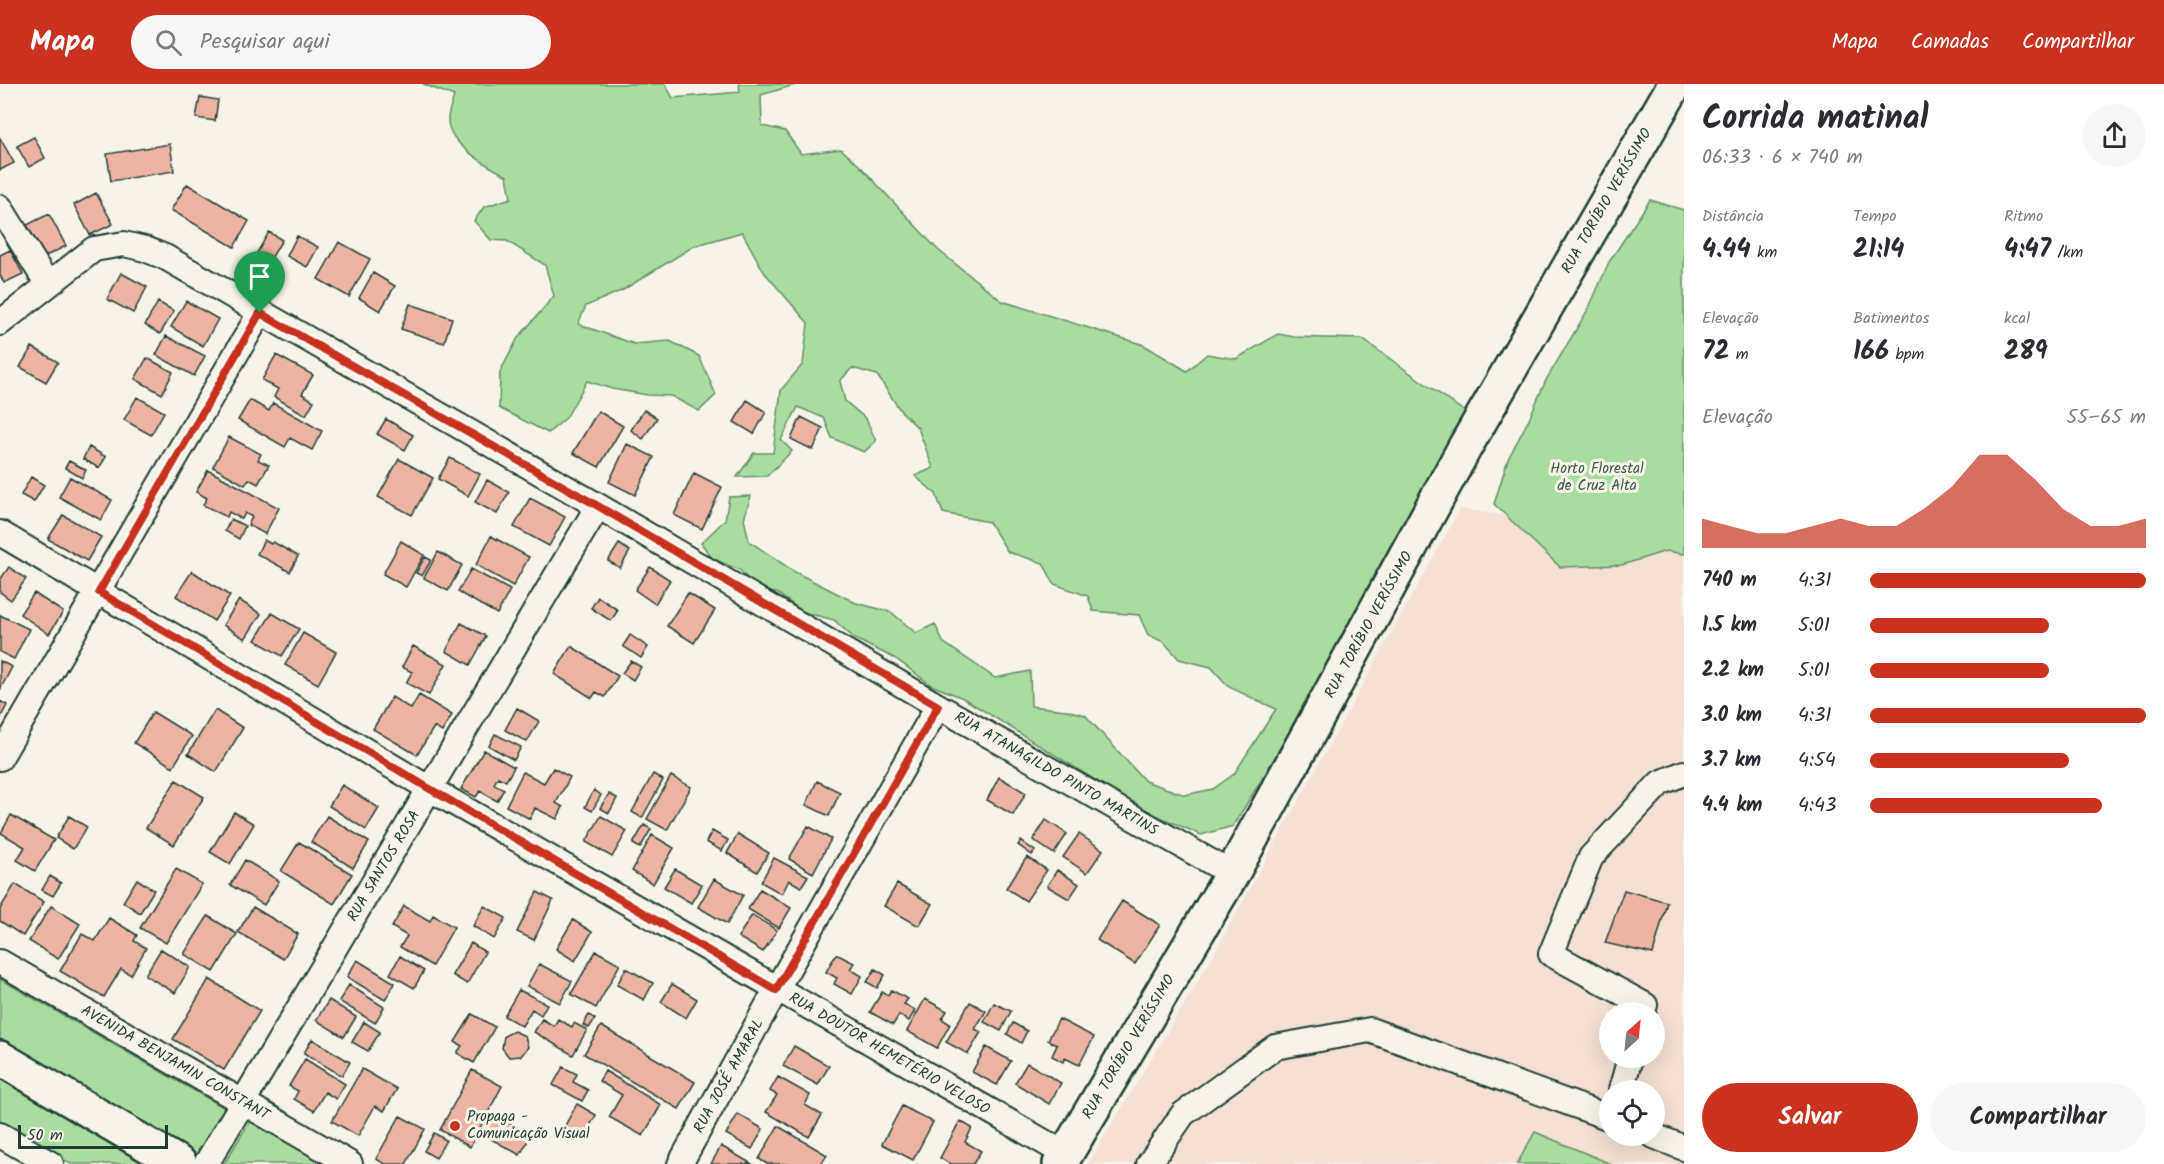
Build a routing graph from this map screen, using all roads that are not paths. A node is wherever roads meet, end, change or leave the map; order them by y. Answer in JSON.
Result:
{"nodes":[{"id":1,"x":1676,"y":84,"type":"edge"},
{"id":2,"x":0,"y":207,"type":"edge"},
{"id":3,"x":48,"y":285,"type":"junction"},
{"id":4,"x":260,"y":313,"type":"junction"},
{"id":5,"x":0,"y":323,"type":"edge"},
{"id":6,"x":598,"y":506,"type":"junction"},
{"id":7,"x":0,"y":533,"type":"edge"},
{"id":8,"x":99,"y":592,"type":"junction"},
{"id":9,"x":938,"y":706,"type":"junction"},
{"id":10,"x":0,"y":758,"type":"edge"},
{"id":11,"x":1684,"y":772,"type":"edge"},
{"id":12,"x":430,"y":789,"type":"junction"},
{"id":13,"x":1232,"y":874,"type":"junction"},
{"id":14,"x":0,"y":962,"type":"edge"},
{"id":15,"x":776,"y":990,"type":"junction"},
{"id":16,"x":1639,"y":1002,"type":"edge"},
{"id":17,"x":0,"y":1058,"type":"edge"},
{"id":18,"x":242,"y":1102,"type":"junction"},
{"id":19,"x":1599,"y":1114,"type":"edge"},
{"id":20,"x":0,"y":1134,"type":"edge"},
{"id":21,"x":1665,"y":1140,"type":"edge"},
{"id":22,"x":1684,"y":1148,"type":"edge"},
{"id":23,"x":1062,"y":1159,"type":"edge"},
{"id":24,"x":51,"y":1164,"type":"edge"},
{"id":25,"x":180,"y":1164,"type":"edge"},
{"id":26,"x":206,"y":1164,"type":"edge"},
{"id":27,"x":350,"y":1164,"type":"edge"},
{"id":28,"x":680,"y":1164,"type":"edge"},
{"id":29,"x":1149,"y":1164,"type":"edge"}],
"edges":[{"from":1,"to":13,"type":"street","name":"RUA TORÍBIO VERÍSSIMO"},
{"from":2,"to":3,"type":"street"},
{"from":3,"to":4,"type":"street","name":"RUA ATANAGILDO PINTO MARTINS"},
{"from":3,"to":5,"type":"street"},
{"from":4,"to":6,"type":"street","name":"RUA ATANAGILDO PINTO MARTINS"},
{"from":4,"to":8,"type":"street"},
{"from":6,"to":9,"type":"street","name":"RUA ATANAGILDO PINTO MARTINS"},
{"from":6,"to":12,"type":"street","name":"RUA SANTOS ROSA"},
{"from":7,"to":8,"type":"street","name":"RUA DOUTOR HEMETÉRIO VELOSO"},
{"from":8,"to":10,"type":"street"},
{"from":8,"to":12,"type":"street","name":"RUA DOUTOR HEMETÉRIO VELOSO"},
{"from":9,"to":13,"type":"street","name":"RUA ATANAGILDO PINTO MARTINS"},
{"from":9,"to":15,"type":"street","name":"RUA JOSÉ AMARAL"},
{"from":11,"to":16,"type":"street"},
{"from":12,"to":15,"type":"street","name":"RUA DOUTOR HEMETÉRIO VELOSO"},
{"from":12,"to":18,"type":"street","name":"RUA SANTOS ROSA"},
{"from":13,"to":23,"type":"street","name":"RUA TORÍBIO VERÍSSIMO"},
{"from":14,"to":18,"type":"street","name":"AVENIDA BENJAMIN CONSTANT"},
{"from":15,"to":23,"type":"street","name":"RUA DOUTOR HEMETÉRIO VELOSO"},
{"from":15,"to":28,"type":"street","name":"RUA JOSÉ AMARAL"},
{"from":17,"to":25,"type":"street"},
{"from":18,"to":26,"type":"street","name":"RUA SANTOS ROSA"},
{"from":18,"to":27,"type":"street","name":"AVENIDA BENJAMIN CONSTANT"},
{"from":19,"to":29,"type":"street"},
{"from":20,"to":24,"type":"street"},
{"from":21,"to":22,"type":"street"}]}
